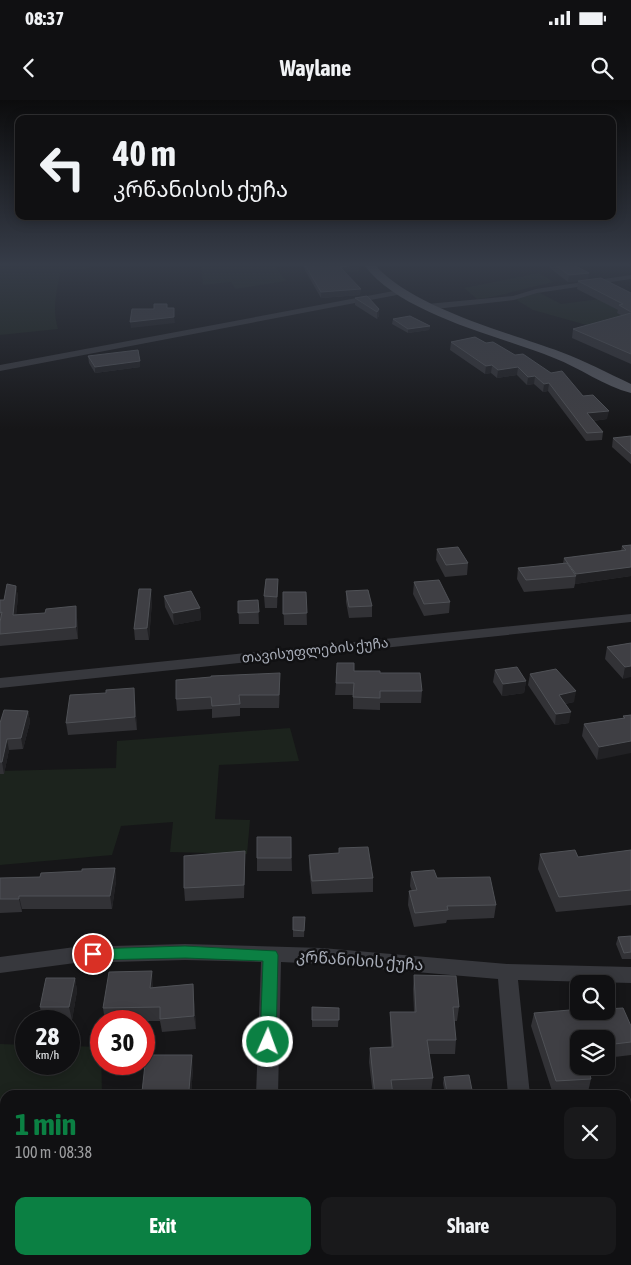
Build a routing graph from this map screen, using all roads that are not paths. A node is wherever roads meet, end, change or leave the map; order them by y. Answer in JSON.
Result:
{"nodes":[{"id":1,"x":255,"y":319,"type":"edge"},
{"id":2,"x":461,"y":319,"type":"edge"},
{"id":3,"x":0,"y":368,"type":"edge"},
{"id":4,"x":631,"y":389,"type":"edge"},
{"id":5,"x":631,"y":618,"type":"edge"},
{"id":6,"x":0,"y":683,"type":"edge"},
{"id":7,"x":271,"y":955,"type":"junction"},
{"id":8,"x":0,"y":965,"type":"edge"},
{"id":9,"x":506,"y":972,"type":"junction"},
{"id":10,"x":631,"y":975,"type":"edge"},
{"id":11,"x":267,"y":1090,"type":"edge"},
{"id":12,"x":518,"y":1090,"type":"edge"}],
"edges":[{"from":1,"to":3,"type":"street"},
{"from":2,"to":4,"type":"main road"},
{"from":5,"to":6,"type":"street","name":"თავისუფლების ქუჩა"},
{"from":7,"to":8,"type":"street","name":"კრწანისის ქუჩა"},
{"from":7,"to":9,"type":"street","name":"კრწანისის ქუჩა"},
{"from":7,"to":11,"type":"street"},
{"from":9,"to":10,"type":"street","name":"კრწანისის ქუჩა"},
{"from":9,"to":12,"type":"street"}]}
